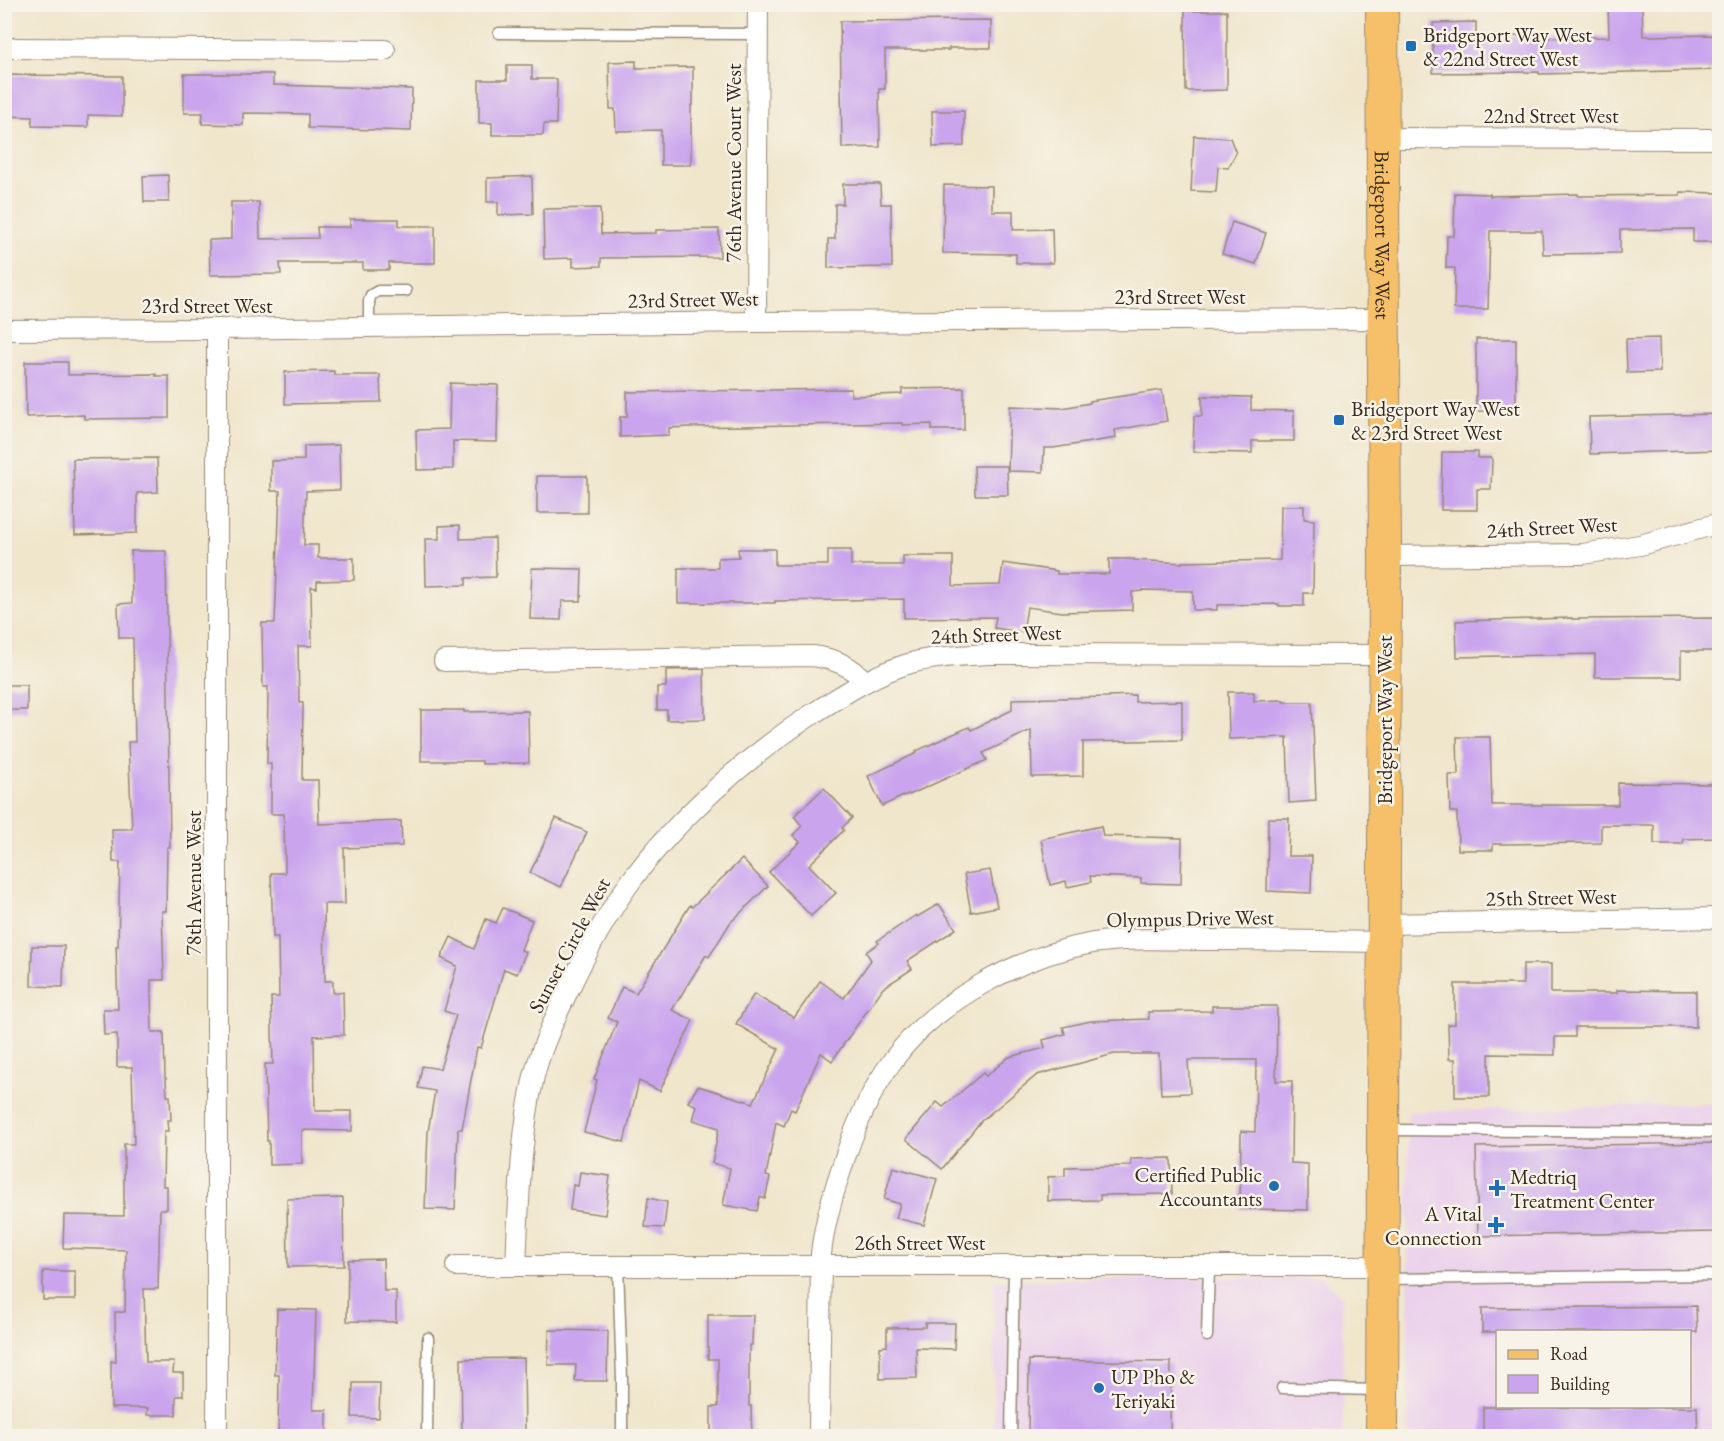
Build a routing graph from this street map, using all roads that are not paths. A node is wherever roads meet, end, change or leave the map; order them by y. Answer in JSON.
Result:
{"nodes":[{"id":1,"x":758,"y":4,"type":"edge"},
{"id":2,"x":1382,"y":4,"type":"edge"},
{"id":3,"x":499,"y":33,"type":"dead end"},
{"id":4,"x":758,"y":34,"type":"junction"},
{"id":5,"x":4,"y":48,"type":"edge"},
{"id":6,"x":385,"y":50,"type":"dead end"},
{"id":7,"x":1383,"y":138,"type":"junction"},
{"id":8,"x":1719,"y":139,"type":"edge"},
{"id":9,"x":406,"y":291,"type":"dead end"},
{"id":10,"x":1383,"y":319,"type":"junction"},
{"id":11,"x":756,"y":322,"type":"junction"},
{"id":12,"x":369,"y":327,"type":"junction"},
{"id":13,"x":217,"y":329,"type":"junction"},
{"id":14,"x":4,"y":330,"type":"edge"},
{"id":15,"x":1719,"y":523,"type":"edge"},
{"id":16,"x":1385,"y":556,"type":"junction"},
{"id":17,"x":1384,"y":656,"type":"junction"},
{"id":18,"x":444,"y":661,"type":"dead end"},
{"id":19,"x":865,"y":682,"type":"junction"},
{"id":20,"x":1719,"y":918,"type":"edge"},
{"id":21,"x":1384,"y":933,"type":"junction"},
{"id":22,"x":1383,"y":1130,"type":"junction"},
{"id":23,"x":1719,"y":1132,"type":"edge"},
{"id":24,"x":456,"y":1266,"type":"dead end"},
{"id":25,"x":516,"y":1266,"type":"junction"},
{"id":26,"x":618,"y":1266,"type":"junction"},
{"id":27,"x":821,"y":1266,"type":"junction"},
{"id":28,"x":1014,"y":1266,"type":"junction"},
{"id":29,"x":1209,"y":1266,"type":"junction"},
{"id":30,"x":1383,"y":1273,"type":"junction"},
{"id":31,"x":1719,"y":1277,"type":"edge"},
{"id":32,"x":1207,"y":1336,"type":"dead end"},
{"id":33,"x":428,"y":1338,"type":"dead end"},
{"id":34,"x":1282,"y":1388,"type":"dead end"},
{"id":35,"x":1383,"y":1390,"type":"junction"},
{"id":36,"x":217,"y":1437,"type":"edge"},
{"id":37,"x":427,"y":1437,"type":"edge"},
{"id":38,"x":622,"y":1437,"type":"edge"},
{"id":39,"x":819,"y":1437,"type":"edge"},
{"id":40,"x":1011,"y":1437,"type":"edge"},
{"id":41,"x":1382,"y":1437,"type":"edge"}],
"edges":[{"from":1,"to":4,"type":"street","name":"76th Avenue Court West"},
{"from":2,"to":7,"type":"main road","name":"Bridgeport Way West"},
{"from":3,"to":4,"type":"lane"},
{"from":4,"to":11,"type":"street","name":"76th Avenue Court West"},
{"from":5,"to":6,"type":"street"},
{"from":7,"to":8,"type":"street","name":"22nd Street West"},
{"from":7,"to":10,"type":"main road","name":"Bridgeport Way West"},
{"from":9,"to":12,"type":"lane"},
{"from":10,"to":11,"type":"street","name":"23rd Street West"},
{"from":10,"to":16,"type":"main road","name":"Bridgeport Way West"},
{"from":11,"to":12,"type":"street","name":"23rd Street West"},
{"from":12,"to":13,"type":"street","name":"23rd Street West"},
{"from":13,"to":14,"type":"street","name":"23rd Street West"},
{"from":13,"to":36,"type":"street","name":"78th Avenue West"},
{"from":15,"to":16,"type":"street","name":"24th Street West"},
{"from":16,"to":17,"type":"main road","name":"Bridgeport Way West"},
{"from":17,"to":19,"type":"street","name":"24th Street West"},
{"from":17,"to":21,"type":"main road","name":"Bridgeport Way West"},
{"from":18,"to":19,"type":"street"},
{"from":19,"to":25,"type":"street","name":"Sunset Circle West"},
{"from":20,"to":21,"type":"street","name":"25th Street West"},
{"from":21,"to":22,"type":"main road","name":"Bridgeport Way West"},
{"from":21,"to":27,"type":"street","name":"Olympus Drive West"},
{"from":22,"to":23,"type":"lane"},
{"from":22,"to":30,"type":"main road","name":"Bridgeport Way West"},
{"from":24,"to":25,"type":"street","name":"26th Street West"},
{"from":25,"to":26,"type":"street","name":"26th Street West"},
{"from":26,"to":27,"type":"street","name":"26th Street West"},
{"from":26,"to":38,"type":"lane"},
{"from":27,"to":28,"type":"street","name":"26th Street West"},
{"from":27,"to":39,"type":"street","name":"Olympus Drive West"},
{"from":28,"to":29,"type":"street","name":"26th Street West"},
{"from":28,"to":40,"type":"lane"},
{"from":29,"to":30,"type":"street","name":"26th Street West"},
{"from":29,"to":32,"type":"lane"},
{"from":30,"to":31,"type":"lane"},
{"from":30,"to":35,"type":"main road","name":"Bridgeport Way West"},
{"from":33,"to":37,"type":"lane"},
{"from":34,"to":35,"type":"lane"},
{"from":35,"to":41,"type":"main road","name":"Bridgeport Way West"}]}
